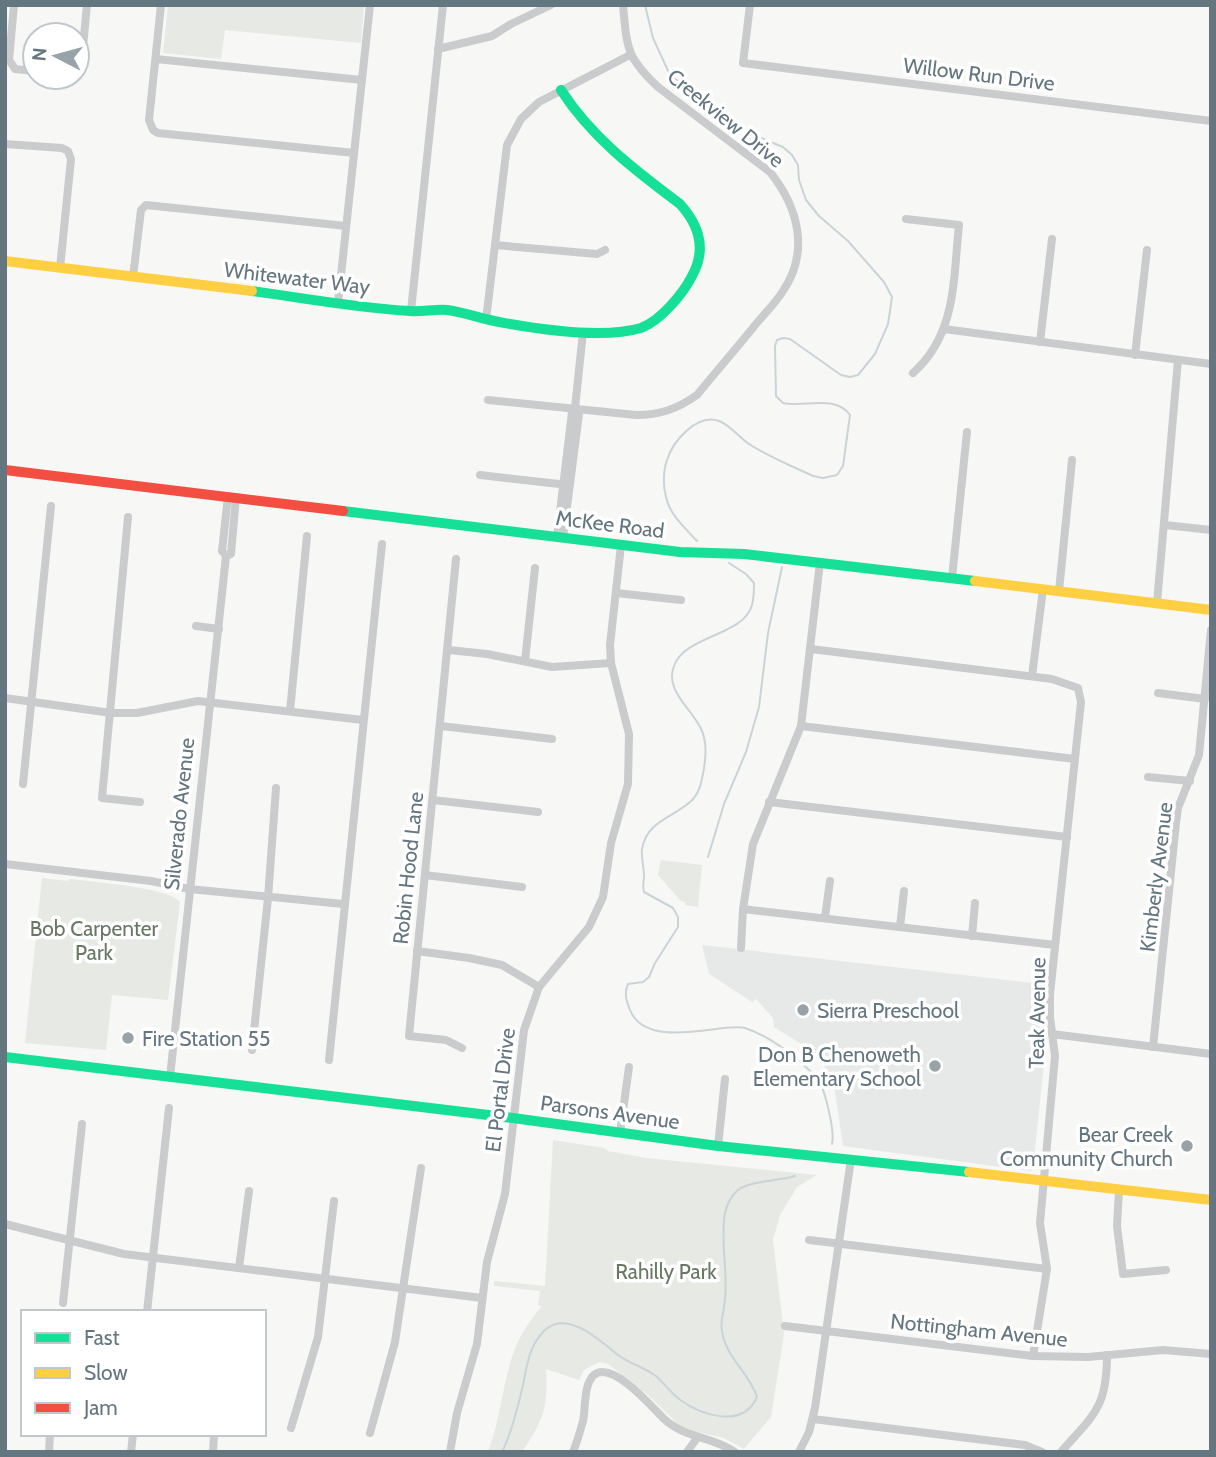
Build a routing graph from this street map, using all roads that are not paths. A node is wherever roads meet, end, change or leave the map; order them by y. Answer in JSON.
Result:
{"nodes":[{"id":1,"x":15,"y":5,"type":"edge"},
{"id":2,"x":161,"y":5,"type":"edge"},
{"id":3,"x":370,"y":5,"type":"edge"},
{"id":4,"x":443,"y":5,"type":"edge"},
{"id":5,"x":623,"y":5,"type":"edge"},
{"id":6,"x":750,"y":5,"type":"edge"},
{"id":7,"x":548,"y":6,"type":"edge"},
{"id":8,"x":438,"y":49,"type":"junction"},
{"id":9,"x":630,"y":55,"type":"junction"},
{"id":10,"x":156,"y":59,"type":"junction"},
{"id":11,"x":21,"y":70,"type":"edge"},
{"id":12,"x":362,"y":80,"type":"junction"},
{"id":13,"x":561,"y":90,"type":"junction"},
{"id":14,"x":1211,"y":121,"type":"edge"},
{"id":15,"x":5,"y":144,"type":"edge"},
{"id":16,"x":354,"y":153,"type":"junction"},
{"id":17,"x":906,"y":219,"type":"dead end"},
{"id":18,"x":346,"y":226,"type":"junction"},
{"id":19,"x":1052,"y":239,"type":"dead end"},
{"id":20,"x":495,"y":245,"type":"junction"},
{"id":21,"x":606,"y":250,"type":"dead end"},
{"id":22,"x":1147,"y":250,"type":"dead end"},
{"id":23,"x":5,"y":261,"type":"edge"},
{"id":24,"x":60,"y":268,"type":"junction"},
{"id":25,"x":133,"y":277,"type":"junction"},
{"id":26,"x":338,"y":303,"type":"junction"},
{"id":27,"x":411,"y":311,"type":"junction"},
{"id":28,"x":486,"y":320,"type":"junction"},
{"id":29,"x":944,"y":329,"type":"junction"},
{"id":30,"x":583,"y":332,"type":"junction"},
{"id":31,"x":1040,"y":342,"type":"junction"},
{"id":32,"x":1135,"y":355,"type":"junction"},
{"id":33,"x":1178,"y":360,"type":"junction"},
{"id":34,"x":1211,"y":364,"type":"edge"},
{"id":35,"x":913,"y":373,"type":"dead end"},
{"id":36,"x":488,"y":400,"type":"dead end"},
{"id":37,"x":575,"y":408,"type":"junction"},
{"id":38,"x":967,"y":432,"type":"dead end"},
{"id":39,"x":1072,"y":460,"type":"dead end"},
{"id":40,"x":5,"y":470,"type":"edge"},
{"id":41,"x":480,"y":475,"type":"dead end"},
{"id":42,"x":566,"y":484,"type":"junction"},
{"id":43,"x":232,"y":497,"type":"junction"},
{"id":44,"x":51,"y":506,"type":"dead end"},
{"id":45,"x":128,"y":517,"type":"dead end"},
{"id":46,"x":1165,"y":525,"type":"junction"},
{"id":47,"x":1211,"y":530,"type":"edge"},
{"id":48,"x":307,"y":536,"type":"dead end"},
{"id":49,"x":560,"y":538,"type":"junction"},
{"id":50,"x":382,"y":544,"type":"dead end"},
{"id":51,"x":621,"y":545,"type":"junction"},
{"id":52,"x":456,"y":558,"type":"dead end"},
{"id":53,"x":820,"y":562,"type":"junction"},
{"id":54,"x":536,"y":568,"type":"dead end"},
{"id":55,"x":953,"y":578,"type":"junction"},
{"id":56,"x":1043,"y":589,"type":"junction"},
{"id":57,"x":1059,"y":591,"type":"junction"},
{"id":58,"x":616,"y":593,"type":"junction"},
{"id":59,"x":681,"y":600,"type":"dead end"},
{"id":60,"x":1157,"y":603,"type":"junction"},
{"id":61,"x":1211,"y":610,"type":"edge"},
{"id":62,"x":196,"y":626,"type":"dead end"},
{"id":63,"x":219,"y":629,"type":"junction"},
{"id":64,"x":1211,"y":630,"type":"edge"},
{"id":65,"x":811,"y":649,"type":"junction"},
{"id":66,"x":449,"y":650,"type":"junction"},
{"id":67,"x":525,"y":661,"type":"junction"},
{"id":68,"x":611,"y":663,"type":"junction"},
{"id":69,"x":1032,"y":676,"type":"junction"},
{"id":70,"x":1158,"y":693,"type":"dead end"},
{"id":71,"x":5,"y":698,"type":"edge"},
{"id":72,"x":1205,"y":699,"type":"junction"},
{"id":73,"x":31,"y":701,"type":"junction"},
{"id":74,"x":208,"y":702,"type":"junction"},
{"id":75,"x":290,"y":712,"type":"junction"},
{"id":76,"x":111,"y":713,"type":"junction"},
{"id":77,"x":363,"y":720,"type":"junction"},
{"id":78,"x":441,"y":726,"type":"junction"},
{"id":79,"x":801,"y":726,"type":"junction"},
{"id":80,"x":552,"y":739,"type":"dead end"},
{"id":81,"x":1075,"y":759,"type":"junction"},
{"id":82,"x":1149,"y":777,"type":"dead end"},
{"id":83,"x":1190,"y":781,"type":"junction"},
{"id":84,"x":23,"y":784,"type":"dead end"},
{"id":85,"x":276,"y":788,"type":"dead end"},
{"id":86,"x":433,"y":800,"type":"junction"},
{"id":87,"x":140,"y":802,"type":"dead end"},
{"id":88,"x":769,"y":802,"type":"junction"},
{"id":89,"x":538,"y":812,"type":"dead end"},
{"id":90,"x":1067,"y":837,"type":"junction"},
{"id":91,"x":5,"y":866,"type":"edge"},
{"id":92,"x":425,"y":875,"type":"junction"},
{"id":93,"x":830,"y":881,"type":"dead end"},
{"id":94,"x":522,"y":887,"type":"dead end"},
{"id":95,"x":189,"y":889,"type":"junction"},
{"id":96,"x":904,"y":891,"type":"dead end"},
{"id":97,"x":268,"y":898,"type":"junction"},
{"id":98,"x":975,"y":903,"type":"dead end"},
{"id":99,"x":343,"y":904,"type":"junction"},
{"id":100,"x":743,"y":909,"type":"junction"},
{"id":101,"x":825,"y":917,"type":"junction"},
{"id":102,"x":900,"y":927,"type":"junction"},
{"id":103,"x":972,"y":936,"type":"junction"},
{"id":104,"x":1055,"y":945,"type":"junction"},
{"id":105,"x":741,"y":948,"type":"dead end"},
{"id":106,"x":417,"y":951,"type":"junction"},
{"id":107,"x":539,"y":987,"type":"junction"},
{"id":108,"x":1052,"y":1034,"type":"junction"},
{"id":109,"x":1153,"y":1047,"type":"junction"},
{"id":110,"x":462,"y":1048,"type":"dead end"},
{"id":111,"x":251,"y":1050,"type":"dead end"},
{"id":112,"x":1211,"y":1054,"type":"edge"},
{"id":113,"x":5,"y":1057,"type":"edge"},
{"id":114,"x":329,"y":1060,"type":"dead end"},
{"id":115,"x":629,"y":1066,"type":"dead end"},
{"id":116,"x":170,"y":1077,"type":"junction"},
{"id":117,"x":725,"y":1079,"type":"dead end"},
{"id":118,"x":169,"y":1108,"type":"dead end"},
{"id":119,"x":513,"y":1118,"type":"junction"},
{"id":120,"x":82,"y":1125,"type":"dead end"},
{"id":121,"x":620,"y":1133,"type":"junction"},
{"id":122,"x":718,"y":1146,"type":"junction"},
{"id":123,"x":851,"y":1159,"type":"junction"},
{"id":124,"x":421,"y":1168,"type":"dead end"},
{"id":125,"x":1043,"y":1182,"type":"junction"},
{"id":126,"x":1119,"y":1190,"type":"junction"},
{"id":127,"x":249,"y":1191,"type":"dead end"},
{"id":128,"x":1211,"y":1200,"type":"edge"},
{"id":129,"x":334,"y":1201,"type":"dead end"},
{"id":130,"x":5,"y":1224,"type":"edge"},
{"id":131,"x":68,"y":1240,"type":"junction"},
{"id":132,"x":809,"y":1240,"type":"dead end"},
{"id":133,"x":839,"y":1244,"type":"junction"},
{"id":134,"x":152,"y":1257,"type":"junction"},
{"id":135,"x":239,"y":1268,"type":"junction"},
{"id":136,"x":1046,"y":1269,"type":"junction"},
{"id":137,"x":1166,"y":1270,"type":"dead end"},
{"id":138,"x":325,"y":1279,"type":"junction"},
{"id":139,"x":402,"y":1288,"type":"junction"},
{"id":140,"x":482,"y":1298,"type":"junction"},
{"id":141,"x":63,"y":1303,"type":"dead end"},
{"id":142,"x":146,"y":1310,"type":"edge"},
{"id":143,"x":785,"y":1326,"type":"dead end"},
{"id":144,"x":826,"y":1331,"type":"junction"},
{"id":145,"x":1211,"y":1354,"type":"edge"},
{"id":146,"x":1107,"y":1355,"type":"junction"},
{"id":147,"x":1033,"y":1356,"type":"junction"},
{"id":148,"x":813,"y":1419,"type":"junction"},
{"id":149,"x":291,"y":1428,"type":"dead end"},
{"id":150,"x":370,"y":1433,"type":"dead end"},
{"id":151,"x":697,"y":1438,"type":"junction"},
{"id":152,"x":450,"y":1452,"type":"edge"},
{"id":153,"x":573,"y":1452,"type":"edge"},
{"id":154,"x":687,"y":1452,"type":"edge"},
{"id":155,"x":735,"y":1452,"type":"edge"},
{"id":156,"x":799,"y":1452,"type":"edge"},
{"id":157,"x":1042,"y":1452,"type":"edge"},
{"id":158,"x":1061,"y":1452,"type":"edge"}],
"edges":[{"from":1,"to":11,"type":"street"},
{"from":2,"to":10,"type":"street"},
{"from":3,"to":12,"type":"street"},
{"from":4,"to":8,"type":"street"},
{"from":5,"to":9,"type":"street"},
{"from":6,"to":14,"type":"street","name":"Willow Run Drive"},
{"from":7,"to":8,"type":"street"},
{"from":8,"to":27,"type":"street"},
{"from":9,"to":13,"type":"street"},
{"from":9,"to":37,"type":"street","name":"Creekview Drive"},
{"from":10,"to":12,"type":"street"},
{"from":10,"to":16,"type":"street"},
{"from":12,"to":16,"type":"street"},
{"from":13,"to":20,"type":"street"},
{"from":13,"to":30,"type":"street","name":"Whitewater Way"},
{"from":15,"to":24,"type":"street"},
{"from":16,"to":18,"type":"street"},
{"from":17,"to":29,"type":"street"},
{"from":18,"to":25,"type":"street"},
{"from":18,"to":26,"type":"street"},
{"from":19,"to":31,"type":"street"},
{"from":20,"to":21,"type":"street"},
{"from":20,"to":28,"type":"street"},
{"from":22,"to":32,"type":"street"},
{"from":23,"to":24,"type":"street","name":"Whitewater Way"},
{"from":24,"to":25,"type":"street","name":"Whitewater Way"},
{"from":25,"to":26,"type":"street","name":"Whitewater Way"},
{"from":26,"to":27,"type":"street","name":"Whitewater Way"},
{"from":27,"to":28,"type":"street","name":"Whitewater Way"},
{"from":28,"to":30,"type":"street","name":"Whitewater Way"},
{"from":29,"to":31,"type":"street"},
{"from":29,"to":35,"type":"street"},
{"from":30,"to":37,"type":"street"},
{"from":31,"to":32,"type":"street"},
{"from":32,"to":33,"type":"street"},
{"from":33,"to":34,"type":"street"},
{"from":33,"to":46,"type":"street"},
{"from":36,"to":37,"type":"street","name":"Creekview Drive"},
{"from":37,"to":42,"type":"street"},
{"from":38,"to":55,"type":"street"},
{"from":39,"to":57,"type":"street"},
{"from":40,"to":43,"type":"street","name":"McKee Road"},
{"from":41,"to":42,"type":"street"},
{"from":42,"to":49,"type":"street"},
{"from":43,"to":49,"type":"street","name":"McKee Road"},
{"from":43,"to":63,"type":"street","name":"Silverado Avenue"},
{"from":44,"to":73,"type":"street"},
{"from":45,"to":76,"type":"street"},
{"from":46,"to":47,"type":"street"},
{"from":46,"to":60,"type":"street"},
{"from":48,"to":75,"type":"street"},
{"from":49,"to":51,"type":"street","name":"McKee Road"},
{"from":50,"to":77,"type":"street"},
{"from":51,"to":53,"type":"street","name":"McKee Road"},
{"from":51,"to":58,"type":"street","name":"El Portal Drive"},
{"from":52,"to":66,"type":"street","name":"Robin Hood Lane"},
{"from":53,"to":55,"type":"street","name":"McKee Road"},
{"from":53,"to":65,"type":"street"},
{"from":54,"to":67,"type":"street"},
{"from":55,"to":56,"type":"street","name":"McKee Road"},
{"from":56,"to":57,"type":"street","name":"McKee Road"},
{"from":56,"to":69,"type":"street"},
{"from":57,"to":60,"type":"street","name":"McKee Road"},
{"from":58,"to":59,"type":"street"},
{"from":58,"to":68,"type":"street","name":"El Portal Drive"},
{"from":60,"to":61,"type":"street","name":"McKee Road"},
{"from":62,"to":63,"type":"street"},
{"from":63,"to":74,"type":"street","name":"Silverado Avenue"},
{"from":64,"to":72,"type":"street","name":"Kimberly Avenue"},
{"from":65,"to":69,"type":"street"},
{"from":65,"to":79,"type":"street"},
{"from":66,"to":67,"type":"street"},
{"from":66,"to":78,"type":"street","name":"Robin Hood Lane"},
{"from":67,"to":68,"type":"street"},
{"from":68,"to":107,"type":"street","name":"El Portal Drive"},
{"from":69,"to":81,"type":"street","name":"Teak Avenue"},
{"from":70,"to":72,"type":"street"},
{"from":71,"to":73,"type":"street"},
{"from":72,"to":83,"type":"street","name":"Kimberly Avenue"},
{"from":73,"to":76,"type":"street"},
{"from":73,"to":84,"type":"street"},
{"from":74,"to":75,"type":"street"},
{"from":74,"to":76,"type":"street"},
{"from":74,"to":95,"type":"street","name":"Silverado Avenue"},
{"from":75,"to":77,"type":"street"},
{"from":76,"to":87,"type":"street"},
{"from":77,"to":99,"type":"street"},
{"from":78,"to":80,"type":"street"},
{"from":78,"to":86,"type":"street","name":"Robin Hood Lane"},
{"from":79,"to":81,"type":"street"},
{"from":79,"to":88,"type":"street"},
{"from":81,"to":90,"type":"street","name":"Teak Avenue"},
{"from":82,"to":83,"type":"street"},
{"from":83,"to":109,"type":"street","name":"Kimberly Avenue"},
{"from":85,"to":97,"type":"street"},
{"from":86,"to":89,"type":"street"},
{"from":86,"to":92,"type":"street","name":"Robin Hood Lane"},
{"from":88,"to":90,"type":"street"},
{"from":88,"to":100,"type":"street"},
{"from":90,"to":104,"type":"street","name":"Teak Avenue"},
{"from":91,"to":95,"type":"street"},
{"from":92,"to":94,"type":"street"},
{"from":92,"to":106,"type":"street","name":"Robin Hood Lane"},
{"from":93,"to":101,"type":"street"},
{"from":95,"to":97,"type":"street"},
{"from":95,"to":116,"type":"street","name":"Silverado Avenue"},
{"from":96,"to":102,"type":"street"},
{"from":97,"to":99,"type":"street"},
{"from":97,"to":111,"type":"street"},
{"from":98,"to":103,"type":"street"},
{"from":99,"to":114,"type":"street"},
{"from":100,"to":101,"type":"street"},
{"from":100,"to":105,"type":"street"},
{"from":101,"to":102,"type":"street"},
{"from":102,"to":103,"type":"street"},
{"from":103,"to":104,"type":"street"},
{"from":104,"to":108,"type":"street","name":"Teak Avenue"},
{"from":106,"to":107,"type":"street"},
{"from":106,"to":110,"type":"street","name":"Robin Hood Lane"},
{"from":107,"to":119,"type":"street","name":"El Portal Drive"},
{"from":108,"to":109,"type":"street"},
{"from":108,"to":125,"type":"street","name":"Teak Avenue"},
{"from":109,"to":112,"type":"street"},
{"from":113,"to":116,"type":"street","name":"Parsons Avenue"},
{"from":115,"to":121,"type":"street"},
{"from":116,"to":119,"type":"street","name":"Parsons Avenue"},
{"from":117,"to":122,"type":"street"},
{"from":118,"to":134,"type":"street"},
{"from":119,"to":121,"type":"street","name":"Parsons Avenue"},
{"from":119,"to":140,"type":"street","name":"El Portal Drive"},
{"from":120,"to":131,"type":"street"},
{"from":121,"to":122,"type":"street","name":"Parsons Avenue"},
{"from":122,"to":123,"type":"street","name":"Parsons Avenue"},
{"from":123,"to":125,"type":"street","name":"Parsons Avenue"},
{"from":123,"to":133,"type":"street"},
{"from":124,"to":139,"type":"street"},
{"from":125,"to":126,"type":"street","name":"Parsons Avenue"},
{"from":125,"to":136,"type":"street","name":"Teak Avenue"},
{"from":126,"to":128,"type":"street","name":"Parsons Avenue"},
{"from":126,"to":137,"type":"street"},
{"from":127,"to":135,"type":"street"},
{"from":129,"to":138,"type":"street"},
{"from":130,"to":131,"type":"street"},
{"from":131,"to":134,"type":"street"},
{"from":131,"to":141,"type":"street"},
{"from":132,"to":133,"type":"street"},
{"from":133,"to":136,"type":"street"},
{"from":133,"to":144,"type":"street"},
{"from":134,"to":135,"type":"street"},
{"from":134,"to":142,"type":"street"},
{"from":135,"to":138,"type":"street"},
{"from":136,"to":147,"type":"street","name":"Teak Avenue"},
{"from":138,"to":139,"type":"street"},
{"from":138,"to":149,"type":"street"},
{"from":139,"to":140,"type":"street"},
{"from":139,"to":150,"type":"street"},
{"from":140,"to":152,"type":"street","name":"El Portal Drive"},
{"from":143,"to":144,"type":"street","name":"Nottingham Avenue"},
{"from":144,"to":147,"type":"street","name":"Nottingham Avenue"},
{"from":144,"to":148,"type":"street"},
{"from":145,"to":146,"type":"street","name":"Nottingham Avenue"},
{"from":146,"to":147,"type":"street","name":"Nottingham Avenue"},
{"from":146,"to":158,"type":"street"},
{"from":148,"to":156,"type":"street"},
{"from":148,"to":157,"type":"street"},
{"from":151,"to":153,"type":"street"},
{"from":151,"to":154,"type":"street"},
{"from":151,"to":155,"type":"street"}]}
